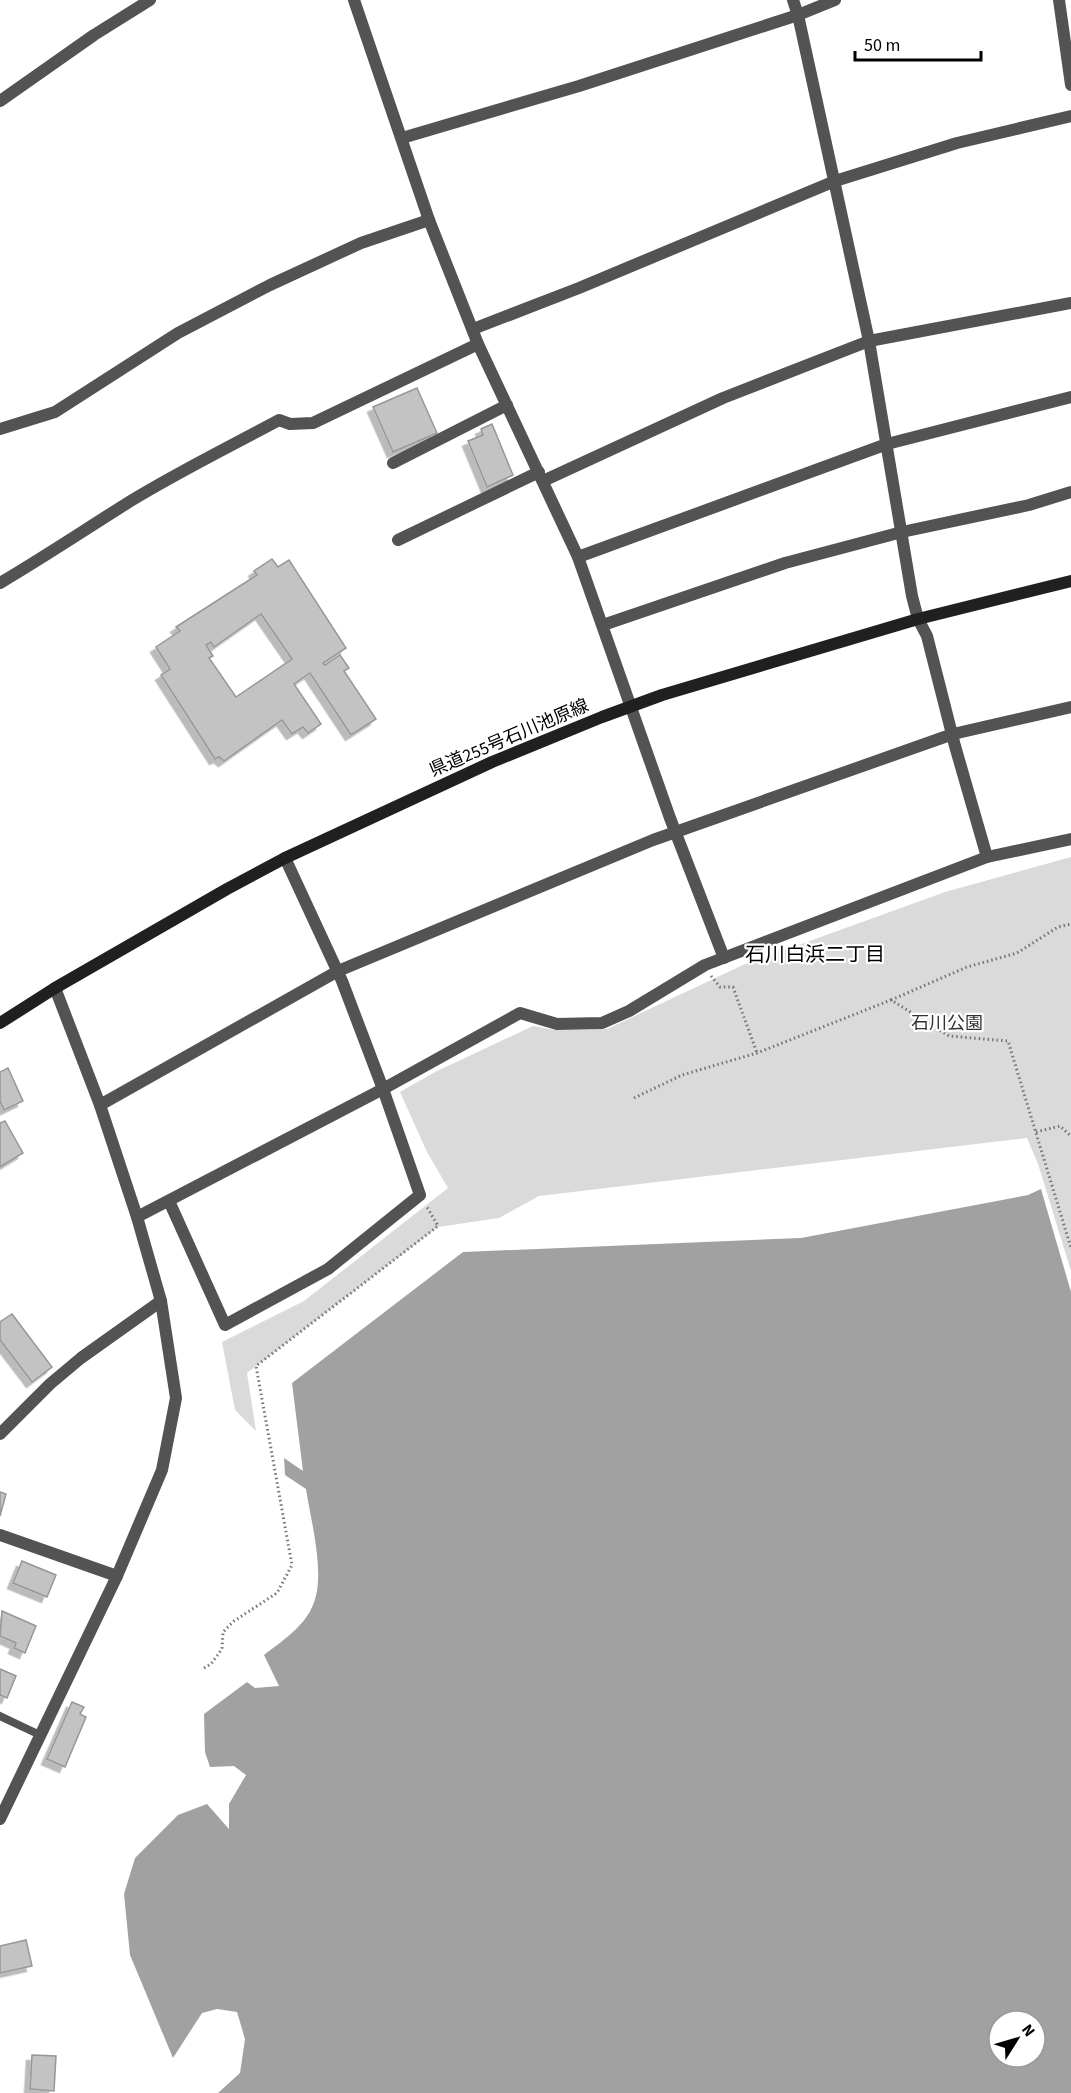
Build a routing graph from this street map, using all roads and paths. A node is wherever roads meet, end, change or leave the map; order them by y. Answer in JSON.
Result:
{"nodes":[{"id":1,"x":150,"y":0,"type":"edge"},
{"id":2,"x":354,"y":0,"type":"edge"},
{"id":3,"x":793,"y":0,"type":"edge"},
{"id":4,"x":835,"y":0,"type":"edge"},
{"id":5,"x":1059,"y":0,"type":"edge"},
{"id":6,"x":798,"y":15,"type":"junction"},
{"id":7,"x":1071,"y":85,"type":"edge"},
{"id":8,"x":0,"y":101,"type":"edge"},
{"id":9,"x":1071,"y":116,"type":"edge"},
{"id":10,"x":402,"y":138,"type":"junction"},
{"id":11,"x":835,"y":181,"type":"junction"},
{"id":12,"x":429,"y":220,"type":"junction"},
{"id":13,"x":1071,"y":303,"type":"edge"},
{"id":14,"x":472,"y":329,"type":"junction"},
{"id":15,"x":869,"y":341,"type":"junction"},
{"id":16,"x":478,"y":344,"type":"junction"},
{"id":17,"x":1071,"y":397,"type":"edge"},
{"id":18,"x":507,"y":405,"type":"junction"},
{"id":19,"x":0,"y":429,"type":"edge"},
{"id":20,"x":887,"y":444,"type":"junction"},
{"id":21,"x":393,"y":463,"type":"dead end"},
{"id":22,"x":541,"y":477,"type":"junction"},
{"id":23,"x":1071,"y":492,"type":"edge"},
{"id":24,"x":902,"y":532,"type":"junction"},
{"id":25,"x":398,"y":540,"type":"dead end"},
{"id":26,"x":578,"y":557,"type":"junction"},
{"id":27,"x":1071,"y":581,"type":"edge"},
{"id":28,"x":0,"y":583,"type":"edge"},
{"id":29,"x":918,"y":619,"type":"junction"},
{"id":30,"x":603,"y":625,"type":"junction"},
{"id":31,"x":631,"y":706,"type":"junction"},
{"id":32,"x":1071,"y":707,"type":"edge"},
{"id":33,"x":953,"y":734,"type":"junction"},
{"id":34,"x":675,"y":831,"type":"junction"},
{"id":35,"x":1071,"y":839,"type":"edge"},
{"id":36,"x":987,"y":857,"type":"junction"},
{"id":37,"x":285,"y":858,"type":"junction"},
{"id":38,"x":1071,"y":924,"type":"edge"},
{"id":39,"x":724,"y":958,"type":"junction"},
{"id":40,"x":338,"y":971,"type":"junction"},
{"id":41,"x":710,"y":975,"type":"dead end"},
{"id":42,"x":55,"y":988,"type":"junction"},
{"id":43,"x":891,"y":1000,"type":"junction"},
{"id":44,"x":0,"y":1023,"type":"edge"},
{"id":45,"x":757,"y":1053,"type":"junction"},
{"id":46,"x":383,"y":1089,"type":"junction"},
{"id":47,"x":634,"y":1098,"type":"dead end"},
{"id":48,"x":100,"y":1105,"type":"junction"},
{"id":49,"x":1035,"y":1132,"type":"junction"},
{"id":50,"x":1071,"y":1136,"type":"edge"},
{"id":51,"x":420,"y":1195,"type":"junction"},
{"id":52,"x":170,"y":1201,"type":"junction"},
{"id":53,"x":137,"y":1217,"type":"junction"},
{"id":54,"x":1071,"y":1248,"type":"edge"},
{"id":55,"x":161,"y":1300,"type":"junction"},
{"id":56,"x":0,"y":1434,"type":"edge"},
{"id":57,"x":0,"y":1535,"type":"edge"},
{"id":58,"x":117,"y":1576,"type":"junction"},
{"id":59,"x":204,"y":1668,"type":"dead end"},
{"id":60,"x":0,"y":1716,"type":"edge"},
{"id":61,"x":40,"y":1735,"type":"junction"},
{"id":62,"x":0,"y":1819,"type":"edge"}],
"edges":[{"from":1,"to":8,"type":"street"},
{"from":2,"to":10,"type":"street"},
{"from":3,"to":6,"type":"street"},
{"from":4,"to":6,"type":"street"},
{"from":5,"to":7,"type":"street"},
{"from":6,"to":10,"type":"street"},
{"from":6,"to":11,"type":"street"},
{"from":9,"to":11,"type":"street"},
{"from":10,"to":12,"type":"street"},
{"from":11,"to":14,"type":"street"},
{"from":11,"to":15,"type":"street"},
{"from":12,"to":14,"type":"street"},
{"from":12,"to":19,"type":"street"},
{"from":13,"to":15,"type":"street"},
{"from":14,"to":16,"type":"street"},
{"from":15,"to":20,"type":"street"},
{"from":15,"to":22,"type":"street"},
{"from":16,"to":18,"type":"street"},
{"from":16,"to":28,"type":"street"},
{"from":17,"to":20,"type":"street"},
{"from":18,"to":21,"type":"street"},
{"from":18,"to":22,"type":"street"},
{"from":20,"to":24,"type":"street"},
{"from":20,"to":26,"type":"street"},
{"from":22,"to":25,"type":"street"},
{"from":22,"to":26,"type":"street"},
{"from":23,"to":24,"type":"street"},
{"from":24,"to":29,"type":"street"},
{"from":24,"to":30,"type":"street"},
{"from":26,"to":30,"type":"street"},
{"from":27,"to":29,"type":"main road","name":"県道255号石川池原線"},
{"from":29,"to":31,"type":"main road","name":"県道255号石川池原線"},
{"from":29,"to":33,"type":"street"},
{"from":30,"to":31,"type":"street"},
{"from":31,"to":34,"type":"street"},
{"from":31,"to":37,"type":"main road","name":"県道255号石川池原線"},
{"from":32,"to":33,"type":"street"},
{"from":33,"to":34,"type":"street"},
{"from":33,"to":36,"type":"street"},
{"from":34,"to":39,"type":"street"},
{"from":34,"to":40,"type":"street"},
{"from":35,"to":36,"type":"street"},
{"from":36,"to":39,"type":"street"},
{"from":37,"to":40,"type":"street"},
{"from":37,"to":42,"type":"main road","name":"県道255号石川池原線"},
{"from":38,"to":43,"type":"path"},
{"from":39,"to":46,"type":"street"},
{"from":40,"to":46,"type":"street"},
{"from":40,"to":48,"type":"street"},
{"from":41,"to":45,"type":"path"},
{"from":42,"to":44,"type":"main road","name":"県道255号石川池原線"},
{"from":42,"to":48,"type":"street"},
{"from":43,"to":45,"type":"path"},
{"from":43,"to":49,"type":"path"},
{"from":45,"to":47,"type":"path"},
{"from":46,"to":51,"type":"street"},
{"from":46,"to":52,"type":"street"},
{"from":48,"to":53,"type":"street"},
{"from":49,"to":50,"type":"path"},
{"from":49,"to":54,"type":"path"},
{"from":51,"to":52,"type":"street"},
{"from":51,"to":59,"type":"path"},
{"from":52,"to":53,"type":"street"},
{"from":53,"to":55,"type":"street"},
{"from":55,"to":56,"type":"street"},
{"from":55,"to":58,"type":"street"},
{"from":57,"to":58,"type":"street"},
{"from":58,"to":61,"type":"street"},
{"from":60,"to":61,"type":"lane"},
{"from":61,"to":62,"type":"street"}]}
